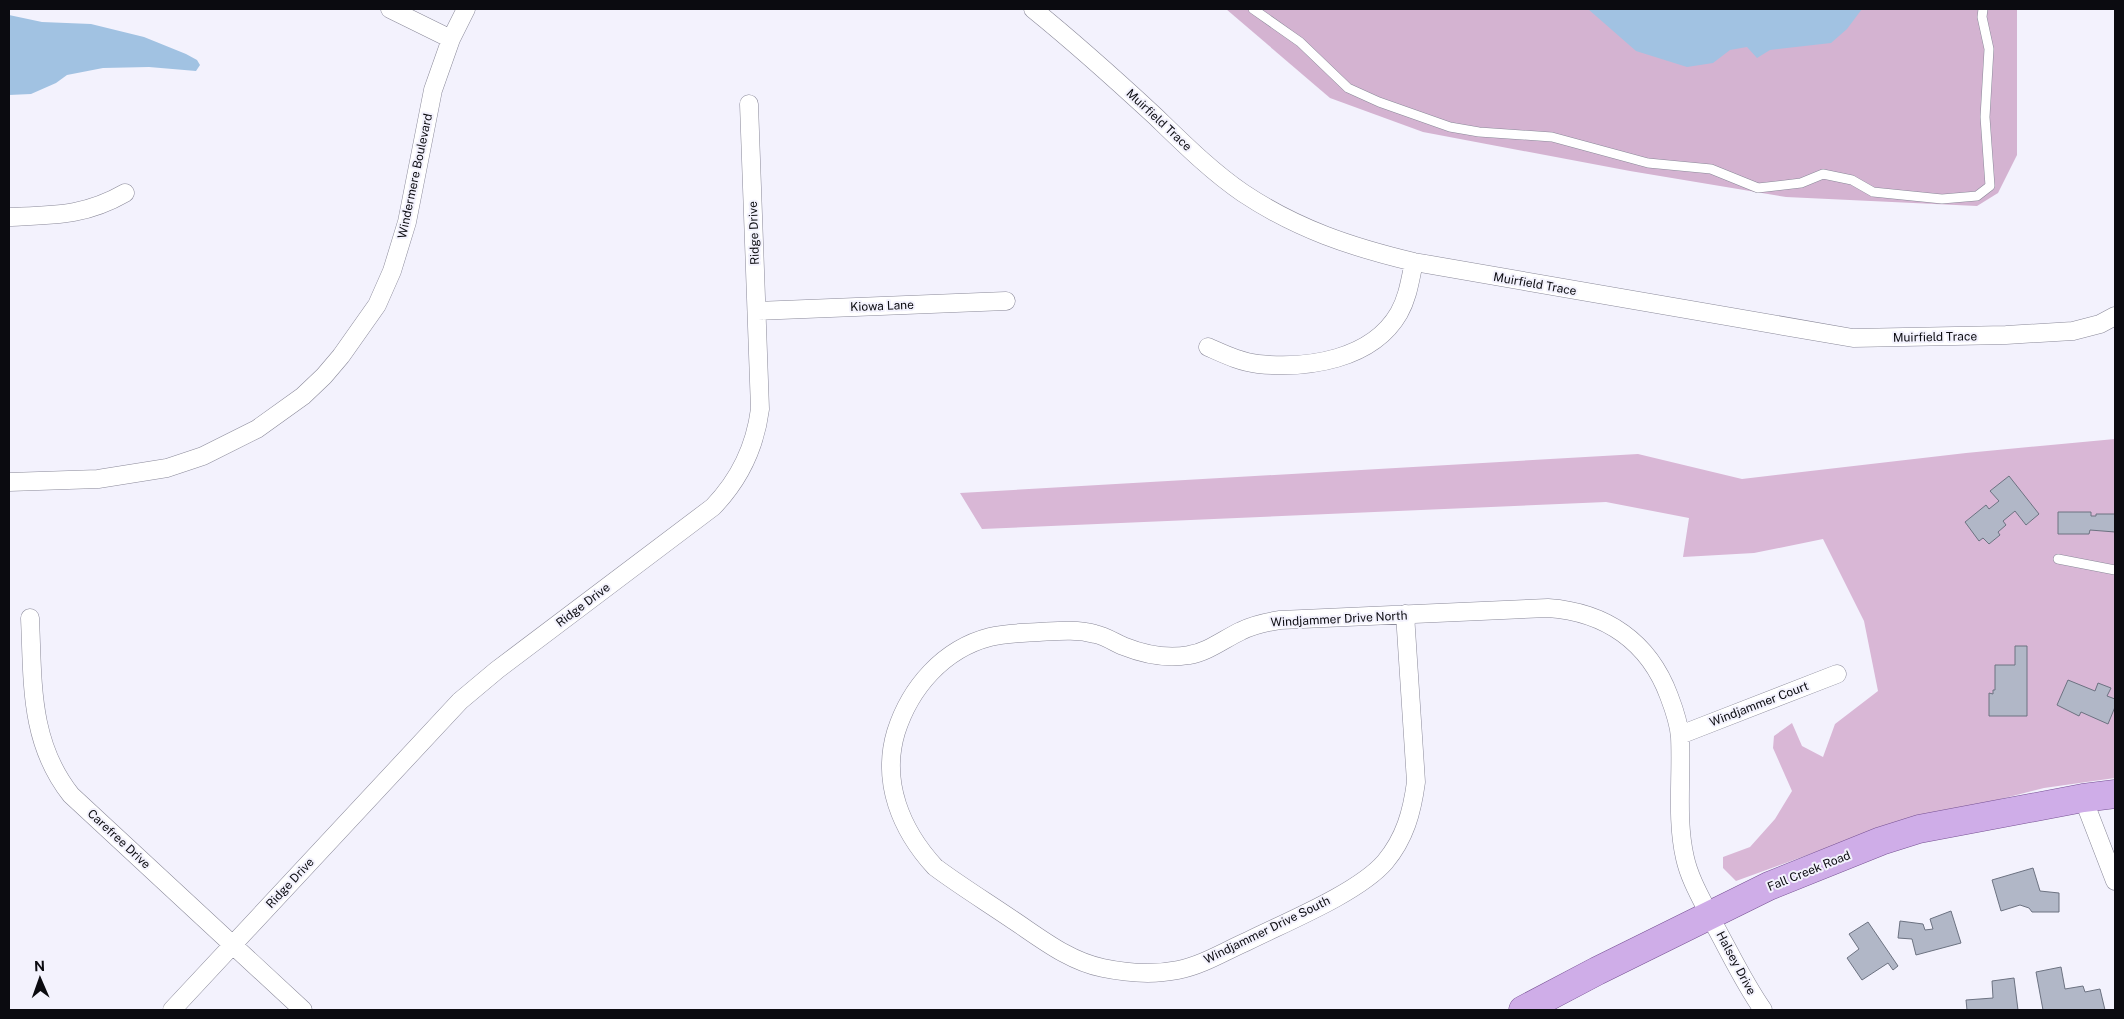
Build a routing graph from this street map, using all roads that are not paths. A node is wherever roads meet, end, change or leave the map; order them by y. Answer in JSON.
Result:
{"nodes":[{"id":1,"x":390,"y":9,"type":"edge"},
{"id":2,"x":466,"y":9,"type":"edge"},
{"id":3,"x":1033,"y":9,"type":"edge"},
{"id":4,"x":1253,"y":9,"type":"edge"},
{"id":5,"x":1983,"y":9,"type":"edge"},
{"id":6,"x":451,"y":39,"type":"junction"},
{"id":7,"x":750,"y":104,"type":"dead end"},
{"id":8,"x":125,"y":192,"type":"dead end"},
{"id":9,"x":9,"y":217,"type":"edge"},
{"id":10,"x":1414,"y":262,"type":"junction"},
{"id":11,"x":1006,"y":300,"type":"dead end"},
{"id":12,"x":758,"y":311,"type":"junction"},
{"id":13,"x":2115,"y":316,"type":"edge"},
{"id":14,"x":1208,"y":347,"type":"dead end"},
{"id":15,"x":9,"y":482,"type":"edge"},
{"id":16,"x":2058,"y":559,"type":"dead end"},
{"id":17,"x":2115,"y":570,"type":"edge"},
{"id":18,"x":1405,"y":614,"type":"junction"},
{"id":19,"x":30,"y":618,"type":"dead end"},
{"id":20,"x":1838,"y":674,"type":"dead end"},
{"id":21,"x":1680,"y":735,"type":"junction"},
{"id":22,"x":2115,"y":794,"type":"edge"},
{"id":23,"x":2083,"y":798,"type":"junction"},
{"id":24,"x":920,"y":851,"type":"joint"},
{"id":25,"x":2115,"y":880,"type":"edge"},
{"id":26,"x":1710,"y":916,"type":"junction"},
{"id":27,"x":233,"y":945,"type":"junction"},
{"id":28,"x":172,"y":1010,"type":"edge"},
{"id":29,"x":303,"y":1010,"type":"edge"},
{"id":30,"x":1523,"y":1010,"type":"edge"},
{"id":31,"x":1762,"y":1010,"type":"edge"}],
"edges":[{"from":1,"to":6,"type":"street"},
{"from":2,"to":6,"type":"street","name":"Windermere Boulevard"},
{"from":3,"to":10,"type":"street","name":"Muirfield Trace"},
{"from":4,"to":5,"type":"lane"},
{"from":6,"to":15,"type":"street","name":"Windermere Boulevard"},
{"from":7,"to":12,"type":"street","name":"Ridge Drive"},
{"from":8,"to":9,"type":"street"},
{"from":10,"to":13,"type":"street","name":"Muirfield Trace"},
{"from":10,"to":14,"type":"street"},
{"from":11,"to":12,"type":"street","name":"Kiowa Lane"},
{"from":12,"to":27,"type":"street","name":"Ridge Drive"},
{"from":16,"to":17,"type":"lane"},
{"from":18,"to":21,"type":"street","name":"Windjammer Drive North"},
{"from":18,"to":24,"type":"street","name":"Windjammer Drive North"},
{"from":18,"to":24,"type":"street","name":"Windjammer Drive South"},
{"from":19,"to":27,"type":"street","name":"Carefree Drive"},
{"from":20,"to":21,"type":"street","name":"Windjammer Court"},
{"from":21,"to":26,"type":"street","name":"Windjammer Drive North"},
{"from":22,"to":23,"type":"main road","name":"Fall Creek Road"},
{"from":23,"to":25,"type":"street"},
{"from":23,"to":26,"type":"main road","name":"Fall Creek Road"},
{"from":26,"to":30,"type":"main road","name":"Fall Creek Road"},
{"from":26,"to":31,"type":"street","name":"Halsey Drive"},
{"from":27,"to":28,"type":"street","name":"Ridge Drive"},
{"from":27,"to":29,"type":"street","name":"Carefree Drive"}]}
